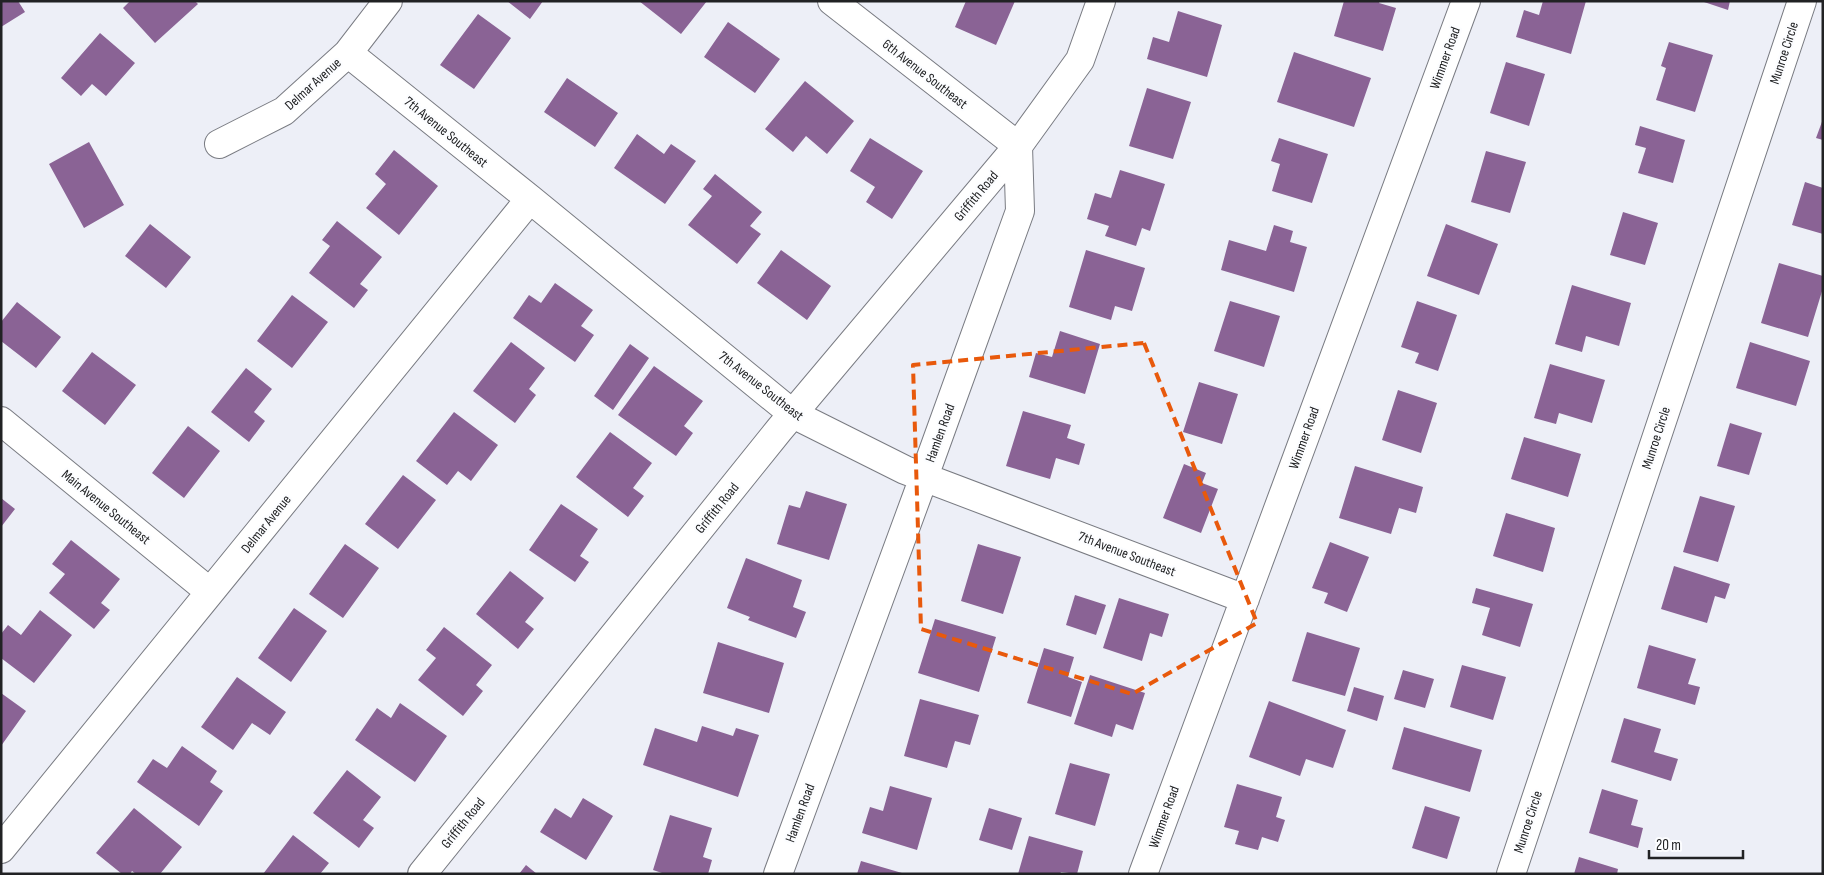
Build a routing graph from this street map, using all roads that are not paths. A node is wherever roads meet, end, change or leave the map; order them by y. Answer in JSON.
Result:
{"nodes":[{"id":1,"x":388,"y":1,"type":"edge"},
{"id":2,"x":832,"y":1,"type":"edge"},
{"id":3,"x":1101,"y":1,"type":"edge"},
{"id":4,"x":1466,"y":1,"type":"edge"},
{"id":5,"x":1802,"y":1,"type":"edge"},
{"id":6,"x":348,"y":52,"type":"junction"},
{"id":7,"x":219,"y":144,"type":"dead end"},
{"id":8,"x":1018,"y":146,"type":"junction"},
{"id":9,"x":530,"y":199,"type":"junction"},
{"id":10,"x":793,"y":414,"type":"junction"},
{"id":11,"x":1,"y":421,"type":"edge"},
{"id":12,"x":924,"y":477,"type":"junction"},
{"id":13,"x":210,"y":592,"type":"junction"},
{"id":14,"x":1244,"y":599,"type":"junction"},
{"id":15,"x":1,"y":849,"type":"edge"},
{"id":16,"x":422,"y":874,"type":"edge"},
{"id":17,"x":778,"y":874,"type":"edge"},
{"id":18,"x":1143,"y":874,"type":"edge"},
{"id":19,"x":1511,"y":874,"type":"edge"}],
"edges":[{"from":1,"to":6,"type":"street","name":"Delmar Avenue"},
{"from":2,"to":8,"type":"street","name":"6th Avenue Southeast"},
{"from":3,"to":8,"type":"street"},
{"from":4,"to":14,"type":"street","name":"Wimmer Road"},
{"from":5,"to":19,"type":"street","name":"Munroe Circle"},
{"from":6,"to":7,"type":"street","name":"Delmar Avenue"},
{"from":6,"to":9,"type":"street","name":"7th Avenue Southeast"},
{"from":8,"to":10,"type":"street","name":"Griffith Road"},
{"from":8,"to":12,"type":"street","name":"Hamlen Road"},
{"from":9,"to":10,"type":"street","name":"7th Avenue Southeast"},
{"from":9,"to":13,"type":"street","name":"Delmar Avenue"},
{"from":10,"to":12,"type":"street","name":"7th Avenue Southeast"},
{"from":10,"to":16,"type":"street","name":"Griffith Road"},
{"from":11,"to":13,"type":"street","name":"Main Avenue Southeast"},
{"from":12,"to":14,"type":"street","name":"7th Avenue Southeast"},
{"from":12,"to":17,"type":"street","name":"Hamlen Road"},
{"from":13,"to":15,"type":"street","name":"Delmar Avenue"},
{"from":14,"to":18,"type":"street","name":"Wimmer Road"}]}
